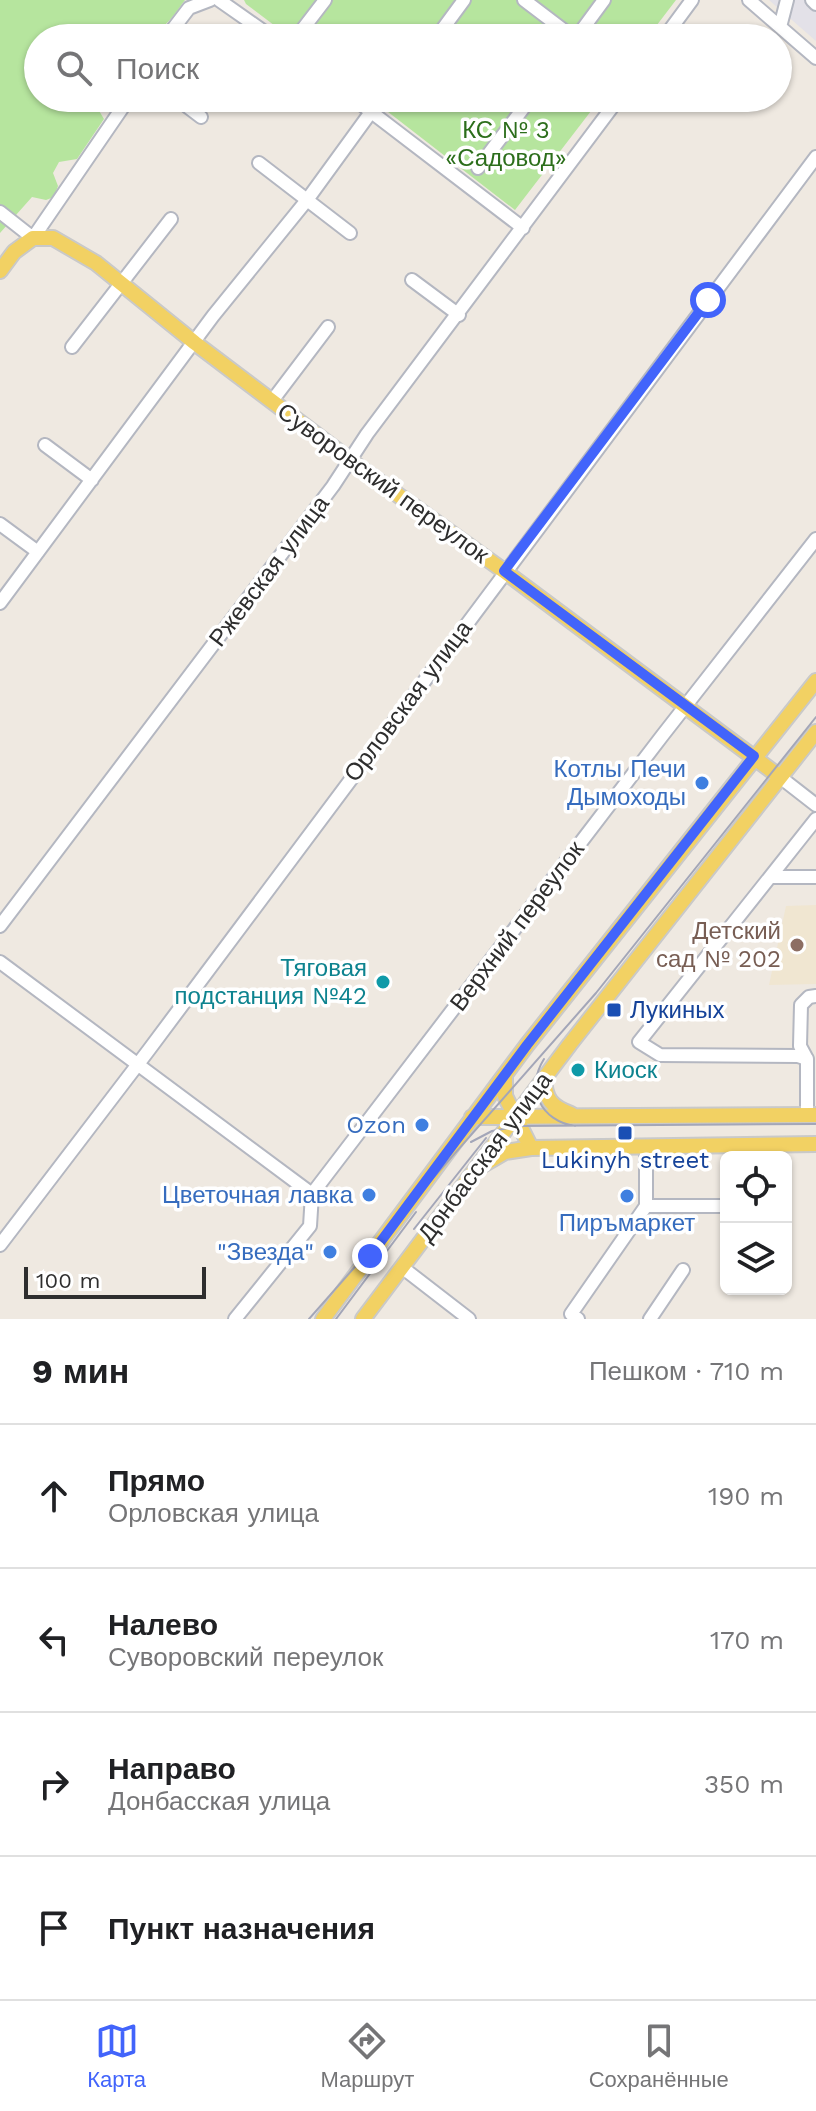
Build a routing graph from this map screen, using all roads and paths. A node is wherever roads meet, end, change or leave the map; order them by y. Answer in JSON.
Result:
{"nodes":[{"id":1,"x":204,"y":0,"type":"edge"},
{"id":2,"x":210,"y":0,"type":"edge"},
{"id":3,"x":219,"y":0,"type":"edge"},
{"id":4,"x":325,"y":0,"type":"edge"},
{"id":5,"x":464,"y":0,"type":"edge"},
{"id":6,"x":524,"y":0,"type":"edge"},
{"id":7,"x":604,"y":0,"type":"edge"},
{"id":8,"x":692,"y":0,"type":"edge"},
{"id":9,"x":749,"y":0,"type":"edge"},
{"id":10,"x":787,"y":0,"type":"edge"},
{"id":11,"x":177,"y":24,"type":"edge"},
{"id":12,"x":253,"y":24,"type":"edge"},
{"id":13,"x":307,"y":24,"type":"edge"},
{"id":14,"x":446,"y":24,"type":"edge"},
{"id":15,"x":556,"y":24,"type":"edge"},
{"id":16,"x":586,"y":24,"type":"edge"},
{"id":17,"x":674,"y":24,"type":"edge"},
{"id":18,"x":777,"y":24,"type":"edge"},
{"id":19,"x":781,"y":24,"type":"edge"},
{"id":20,"x":792,"y":37,"type":"edge"},
{"id":21,"x":816,"y":58,"type":"edge"},
{"id":22,"x":119,"y":112,"type":"edge"},
{"id":23,"x":194,"y":112,"type":"edge"},
{"id":24,"x":371,"y":112,"type":"joint"},
{"id":25,"x":520,"y":112,"type":"edge"},
{"id":26,"x":609,"y":112,"type":"edge"},
{"id":27,"x":201,"y":117,"type":"dead end"},
{"id":28,"x":816,"y":157,"type":"edge"},
{"id":29,"x":259,"y":163,"type":"dead end"},
{"id":30,"x":478,"y":168,"type":"dead end"},
{"id":31,"x":307,"y":200,"type":"junction"},
{"id":32,"x":0,"y":212,"type":"edge"},
{"id":33,"x":171,"y":219,"type":"dead end"},
{"id":34,"x":523,"y":228,"type":"junction"},
{"id":35,"x":350,"y":233,"type":"dead end"},
{"id":36,"x":33,"y":238,"type":"junction"},
{"id":37,"x":0,"y":271,"type":"edge"},
{"id":38,"x":412,"y":280,"type":"dead end"},
{"id":39,"x":121,"y":283,"type":"junction"},
{"id":40,"x":459,"y":315,"type":"junction"},
{"id":41,"x":328,"y":327,"type":"dead end"},
{"id":42,"x":195,"y":343,"type":"junction"},
{"id":43,"x":72,"y":347,"type":"dead end"},
{"id":44,"x":272,"y":401,"type":"junction"},
{"id":45,"x":45,"y":445,"type":"dead end"},
{"id":46,"x":351,"y":461,"type":"junction"},
{"id":47,"x":92,"y":480,"type":"junction"},
{"id":48,"x":0,"y":524,"type":"edge"},
{"id":49,"x":816,"y":539,"type":"edge"},
{"id":50,"x":38,"y":552,"type":"junction"},
{"id":51,"x":504,"y":571,"type":"junction"},
{"id":52,"x":0,"y":603,"type":"edge"},
{"id":53,"x":816,"y":681,"type":"edge"},
{"id":54,"x":685,"y":708,"type":"junction"},
{"id":55,"x":816,"y":732,"type":"edge"},
{"id":56,"x":754,"y":756,"type":"junction"},
{"id":57,"x":780,"y":777,"type":"junction"},
{"id":58,"x":816,"y":805,"type":"edge"},
{"id":59,"x":816,"y":819,"type":"edge"},
{"id":60,"x":770,"y":877,"type":"junction"},
{"id":61,"x":816,"y":877,"type":"edge"},
{"id":62,"x":0,"y":926,"type":"edge"},
{"id":63,"x":0,"y":962,"type":"edge"},
{"id":64,"x":816,"y":996,"type":"edge"},
{"id":65,"x":807,"y":1059,"type":"junction"},
{"id":66,"x":137,"y":1064,"type":"junction"},
{"id":67,"x":505,"y":1074,"type":"junction"},
{"id":68,"x":544,"y":1078,"type":"junction"},
{"id":69,"x":812,"y":1115,"type":"edge"},
{"id":70,"x":515,"y":1116,"type":"junction"},
{"id":71,"x":575,"y":1116,"type":"junction"},
{"id":72,"x":472,"y":1117,"type":"junction"},
{"id":73,"x":816,"y":1144,"type":"edge"},
{"id":74,"x":531,"y":1148,"type":"junction"},
{"id":75,"x":646,"y":1148,"type":"junction"},
{"id":76,"x":477,"y":1168,"type":"junction"},
{"id":77,"x":312,"y":1194,"type":"junction"},
{"id":78,"x":646,"y":1206,"type":"junction"},
{"id":79,"x":720,"y":1206,"type":"edge"},
{"id":80,"x":0,"y":1245,"type":"edge"},
{"id":81,"x":403,"y":1268,"type":"junction"},
{"id":82,"x":683,"y":1270,"type":"dead end"},
{"id":83,"x":235,"y":1319,"type":"edge"},
{"id":84,"x":323,"y":1319,"type":"edge"},
{"id":85,"x":363,"y":1319,"type":"edge"},
{"id":86,"x":469,"y":1319,"type":"edge"},
{"id":87,"x":578,"y":1319,"type":"edge"},
{"id":88,"x":650,"y":1319,"type":"edge"}],
"edges":[{"from":1,"to":2,"type":"street"},
{"from":1,"to":11,"type":"street"},
{"from":3,"to":12,"type":"street"},
{"from":4,"to":13,"type":"street"},
{"from":5,"to":14,"type":"street"},
{"from":6,"to":15,"type":"street"},
{"from":7,"to":16,"type":"street"},
{"from":8,"to":17,"type":"street"},
{"from":9,"to":18,"type":"street"},
{"from":10,"to":19,"type":"street"},
{"from":20,"to":21,"type":"street"},
{"from":22,"to":36,"type":"street"},
{"from":23,"to":27,"type":"street"},
{"from":24,"to":31,"type":"street"},
{"from":24,"to":34,"type":"street"},
{"from":25,"to":30,"type":"street"},
{"from":26,"to":34,"type":"street","name":"Ржевская улица"},
{"from":28,"to":51,"type":"street","name":"Орловская улица"},
{"from":29,"to":31,"type":"street"},
{"from":31,"to":35,"type":"street"},
{"from":31,"to":42,"type":"street"},
{"from":32,"to":36,"type":"street"},
{"from":33,"to":39,"type":"street"},
{"from":34,"to":40,"type":"street","name":"Ржевская улица"},
{"from":36,"to":37,"type":"main road"},
{"from":36,"to":39,"type":"main road","name":"Суворовский переулок"},
{"from":38,"to":40,"type":"street"},
{"from":39,"to":42,"type":"main road","name":"Суворовский переулок"},
{"from":39,"to":43,"type":"street"},
{"from":40,"to":46,"type":"street","name":"Ржевская улица"},
{"from":41,"to":44,"type":"street"},
{"from":42,"to":44,"type":"main road","name":"Суворовский переулок"},
{"from":42,"to":47,"type":"street"},
{"from":44,"to":46,"type":"main road","name":"Суворовский переулок"},
{"from":45,"to":47,"type":"street"},
{"from":46,"to":51,"type":"main road","name":"Суворовский переулок"},
{"from":46,"to":62,"type":"street","name":"Ржевская улица"},
{"from":47,"to":50,"type":"street"},
{"from":48,"to":50,"type":"street"},
{"from":49,"to":54,"type":"street","name":"Верхний переулок"},
{"from":50,"to":52,"type":"street"},
{"from":51,"to":54,"type":"main road","name":"Суворовский переулок"},
{"from":51,"to":66,"type":"street","name":"Орловская улица"},
{"from":53,"to":56,"type":"main road","name":"Донбасская улица"},
{"from":54,"to":56,"type":"main road","name":"Суворовский переулок"},
{"from":54,"to":77,"type":"street","name":"Верхний переулок"},
{"from":55,"to":57,"type":"main road","name":"Донбасская улица"},
{"from":56,"to":57,"type":"main road","name":"Суворовский переулок"},
{"from":56,"to":67,"type":"main road","name":"Донбасская улица"},
{"from":57,"to":58,"type":"street","name":"Суворовский переулок"},
{"from":57,"to":68,"type":"main road","name":"Донбасская улица"},
{"from":59,"to":60,"type":"street"},
{"from":60,"to":61,"type":"street"},
{"from":60,"to":65,"type":"street"},
{"from":63,"to":66,"type":"street"},
{"from":64,"to":65,"type":"street"},
{"from":65,"to":69,"type":"street"},
{"from":66,"to":77,"type":"street"},
{"from":66,"to":80,"type":"street","name":"Орловская улица"},
{"from":67,"to":70,"type":"main road"},
{"from":67,"to":72,"type":"main road","name":"Донбасская улица"},
{"from":68,"to":70,"type":"main road","name":"Донбасская улица"},
{"from":68,"to":71,"type":"main road"},
{"from":69,"to":71,"type":"main road"},
{"from":70,"to":71,"type":"main road"},
{"from":70,"to":72,"type":"main road"},
{"from":70,"to":74,"type":"main road"},
{"from":70,"to":76,"type":"main road","name":"Донбасская улица"},
{"from":72,"to":84,"type":"main road","name":"Донбасская улица"},
{"from":73,"to":75,"type":"main road"},
{"from":74,"to":75,"type":"main road"},
{"from":74,"to":76,"type":"main road"},
{"from":75,"to":78,"type":"street"},
{"from":76,"to":81,"type":"main road","name":"Донбасская улица"},
{"from":77,"to":83,"type":"street","name":"Верхний переулок"},
{"from":78,"to":79,"type":"street"},
{"from":78,"to":87,"type":"street"},
{"from":81,"to":85,"type":"main road","name":"Донбасская улица"},
{"from":81,"to":86,"type":"street"},
{"from":82,"to":88,"type":"street"}]}
